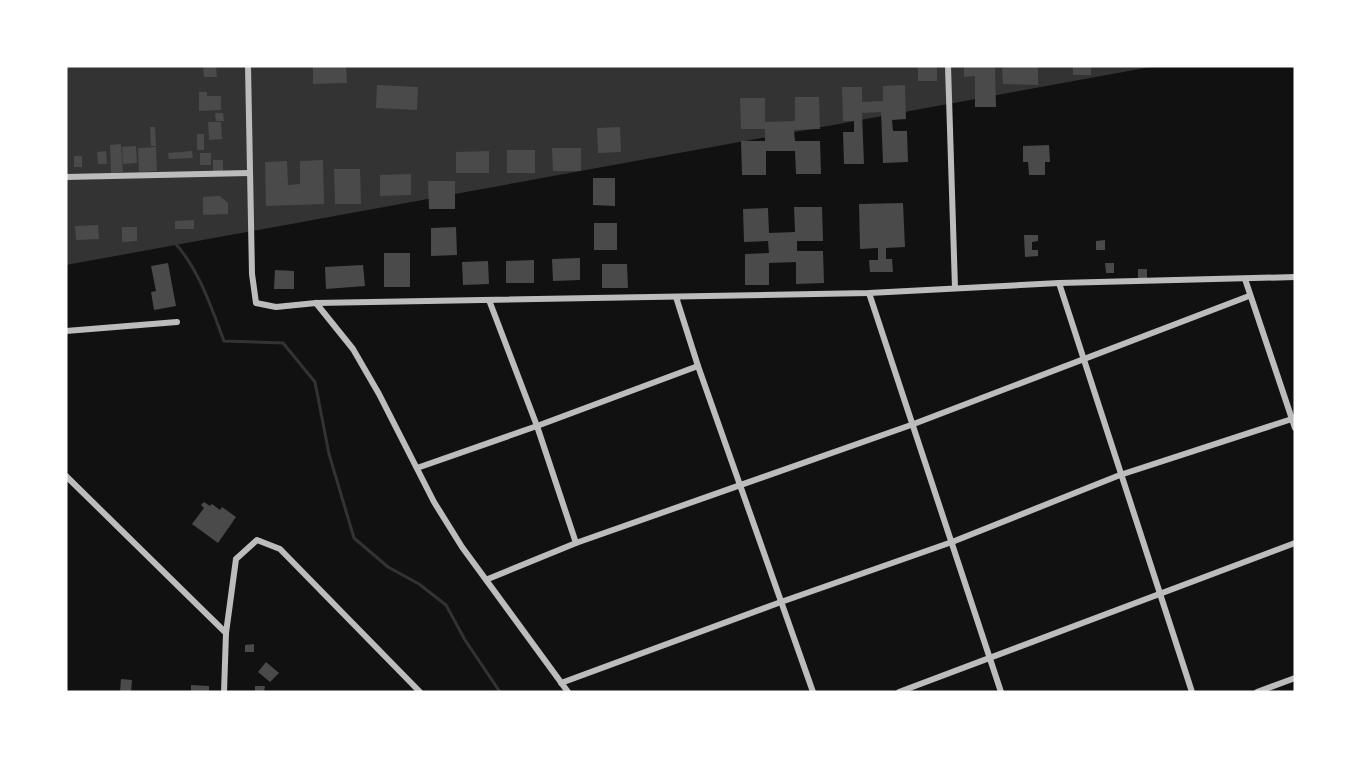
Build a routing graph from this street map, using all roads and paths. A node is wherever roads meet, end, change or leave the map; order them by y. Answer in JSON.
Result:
{"nodes":[{"id":1,"x":248,"y":66,"type":"edge"},
{"id":2,"x":948,"y":66,"type":"edge"},
{"id":3,"x":249,"y":173,"type":"junction"},
{"id":4,"x":66,"y":177,"type":"edge"},
{"id":5,"x":1295,"y":277,"type":"edge"},
{"id":6,"x":1245,"y":279,"type":"junction"},
{"id":7,"x":1059,"y":283,"type":"junction"},
{"id":8,"x":955,"y":288,"type":"junction"},
{"id":9,"x":869,"y":293,"type":"junction"},
{"id":10,"x":1250,"y":296,"type":"junction"},
{"id":11,"x":676,"y":297,"type":"junction"},
{"id":12,"x":489,"y":300,"type":"junction"},
{"id":13,"x":316,"y":303,"type":"junction"},
{"id":14,"x":177,"y":322,"type":"dead end"},
{"id":15,"x":66,"y":331,"type":"edge"},
{"id":16,"x":1083,"y":358,"type":"junction"},
{"id":17,"x":698,"y":366,"type":"junction"},
{"id":18,"x":1293,"y":419,"type":"edge"},
{"id":19,"x":911,"y":425,"type":"junction"},
{"id":20,"x":537,"y":426,"type":"junction"},
{"id":21,"x":1295,"y":428,"type":"edge"},
{"id":22,"x":417,"y":468,"type":"junction"},
{"id":23,"x":66,"y":476,"type":"edge"},
{"id":24,"x":1120,"y":476,"type":"junction"},
{"id":25,"x":739,"y":485,"type":"junction"},
{"id":26,"x":952,"y":542,"type":"junction"},
{"id":27,"x":576,"y":543,"type":"junction"},
{"id":28,"x":1295,"y":543,"type":"edge"},
{"id":29,"x":488,"y":579,"type":"junction"},
{"id":30,"x":1160,"y":593,"type":"junction"},
{"id":31,"x":781,"y":602,"type":"junction"},
{"id":32,"x":226,"y":633,"type":"junction"},
{"id":33,"x":989,"y":657,"type":"junction"},
{"id":34,"x":1295,"y":678,"type":"edge"},
{"id":35,"x":561,"y":683,"type":"junction"},
{"id":36,"x":224,"y":692,"type":"edge"},
{"id":37,"x":420,"y":692,"type":"edge"},
{"id":38,"x":568,"y":692,"type":"edge"},
{"id":39,"x":813,"y":692,"type":"edge"},
{"id":40,"x":899,"y":692,"type":"edge"},
{"id":41,"x":1001,"y":692,"type":"edge"},
{"id":42,"x":1192,"y":692,"type":"edge"},
{"id":43,"x":1257,"y":692,"type":"edge"}],
"edges":[{"from":1,"to":3,"type":"street"},
{"from":2,"to":8,"type":"street"},
{"from":3,"to":4,"type":"street"},
{"from":3,"to":13,"type":"street"},
{"from":5,"to":6,"type":"street"},
{"from":6,"to":7,"type":"street"},
{"from":6,"to":10,"type":"street"},
{"from":7,"to":8,"type":"street"},
{"from":7,"to":16,"type":"street"},
{"from":8,"to":9,"type":"street"},
{"from":9,"to":11,"type":"street"},
{"from":9,"to":19,"type":"street"},
{"from":10,"to":16,"type":"street"},
{"from":10,"to":18,"type":"street"},
{"from":11,"to":12,"type":"street"},
{"from":11,"to":17,"type":"street"},
{"from":12,"to":13,"type":"street"},
{"from":12,"to":20,"type":"street"},
{"from":13,"to":22,"type":"street"},
{"from":14,"to":15,"type":"street"},
{"from":16,"to":19,"type":"street"},
{"from":16,"to":24,"type":"street"},
{"from":17,"to":20,"type":"street"},
{"from":17,"to":25,"type":"street"},
{"from":18,"to":21,"type":"street"},
{"from":18,"to":24,"type":"street"},
{"from":19,"to":25,"type":"street"},
{"from":19,"to":26,"type":"street"},
{"from":20,"to":22,"type":"street"},
{"from":20,"to":27,"type":"street"},
{"from":22,"to":29,"type":"street"},
{"from":23,"to":32,"type":"street"},
{"from":24,"to":26,"type":"street"},
{"from":24,"to":30,"type":"street"},
{"from":25,"to":27,"type":"street"},
{"from":25,"to":31,"type":"street"},
{"from":26,"to":31,"type":"street"},
{"from":26,"to":33,"type":"street"},
{"from":27,"to":29,"type":"street"},
{"from":28,"to":30,"type":"street"},
{"from":29,"to":35,"type":"street"},
{"from":30,"to":33,"type":"street"},
{"from":30,"to":42,"type":"street"},
{"from":31,"to":35,"type":"street"},
{"from":31,"to":39,"type":"street"},
{"from":32,"to":36,"type":"street"},
{"from":32,"to":37,"type":"street"},
{"from":33,"to":40,"type":"street"},
{"from":33,"to":41,"type":"street"},
{"from":34,"to":43,"type":"street"},
{"from":35,"to":38,"type":"street"}]}
